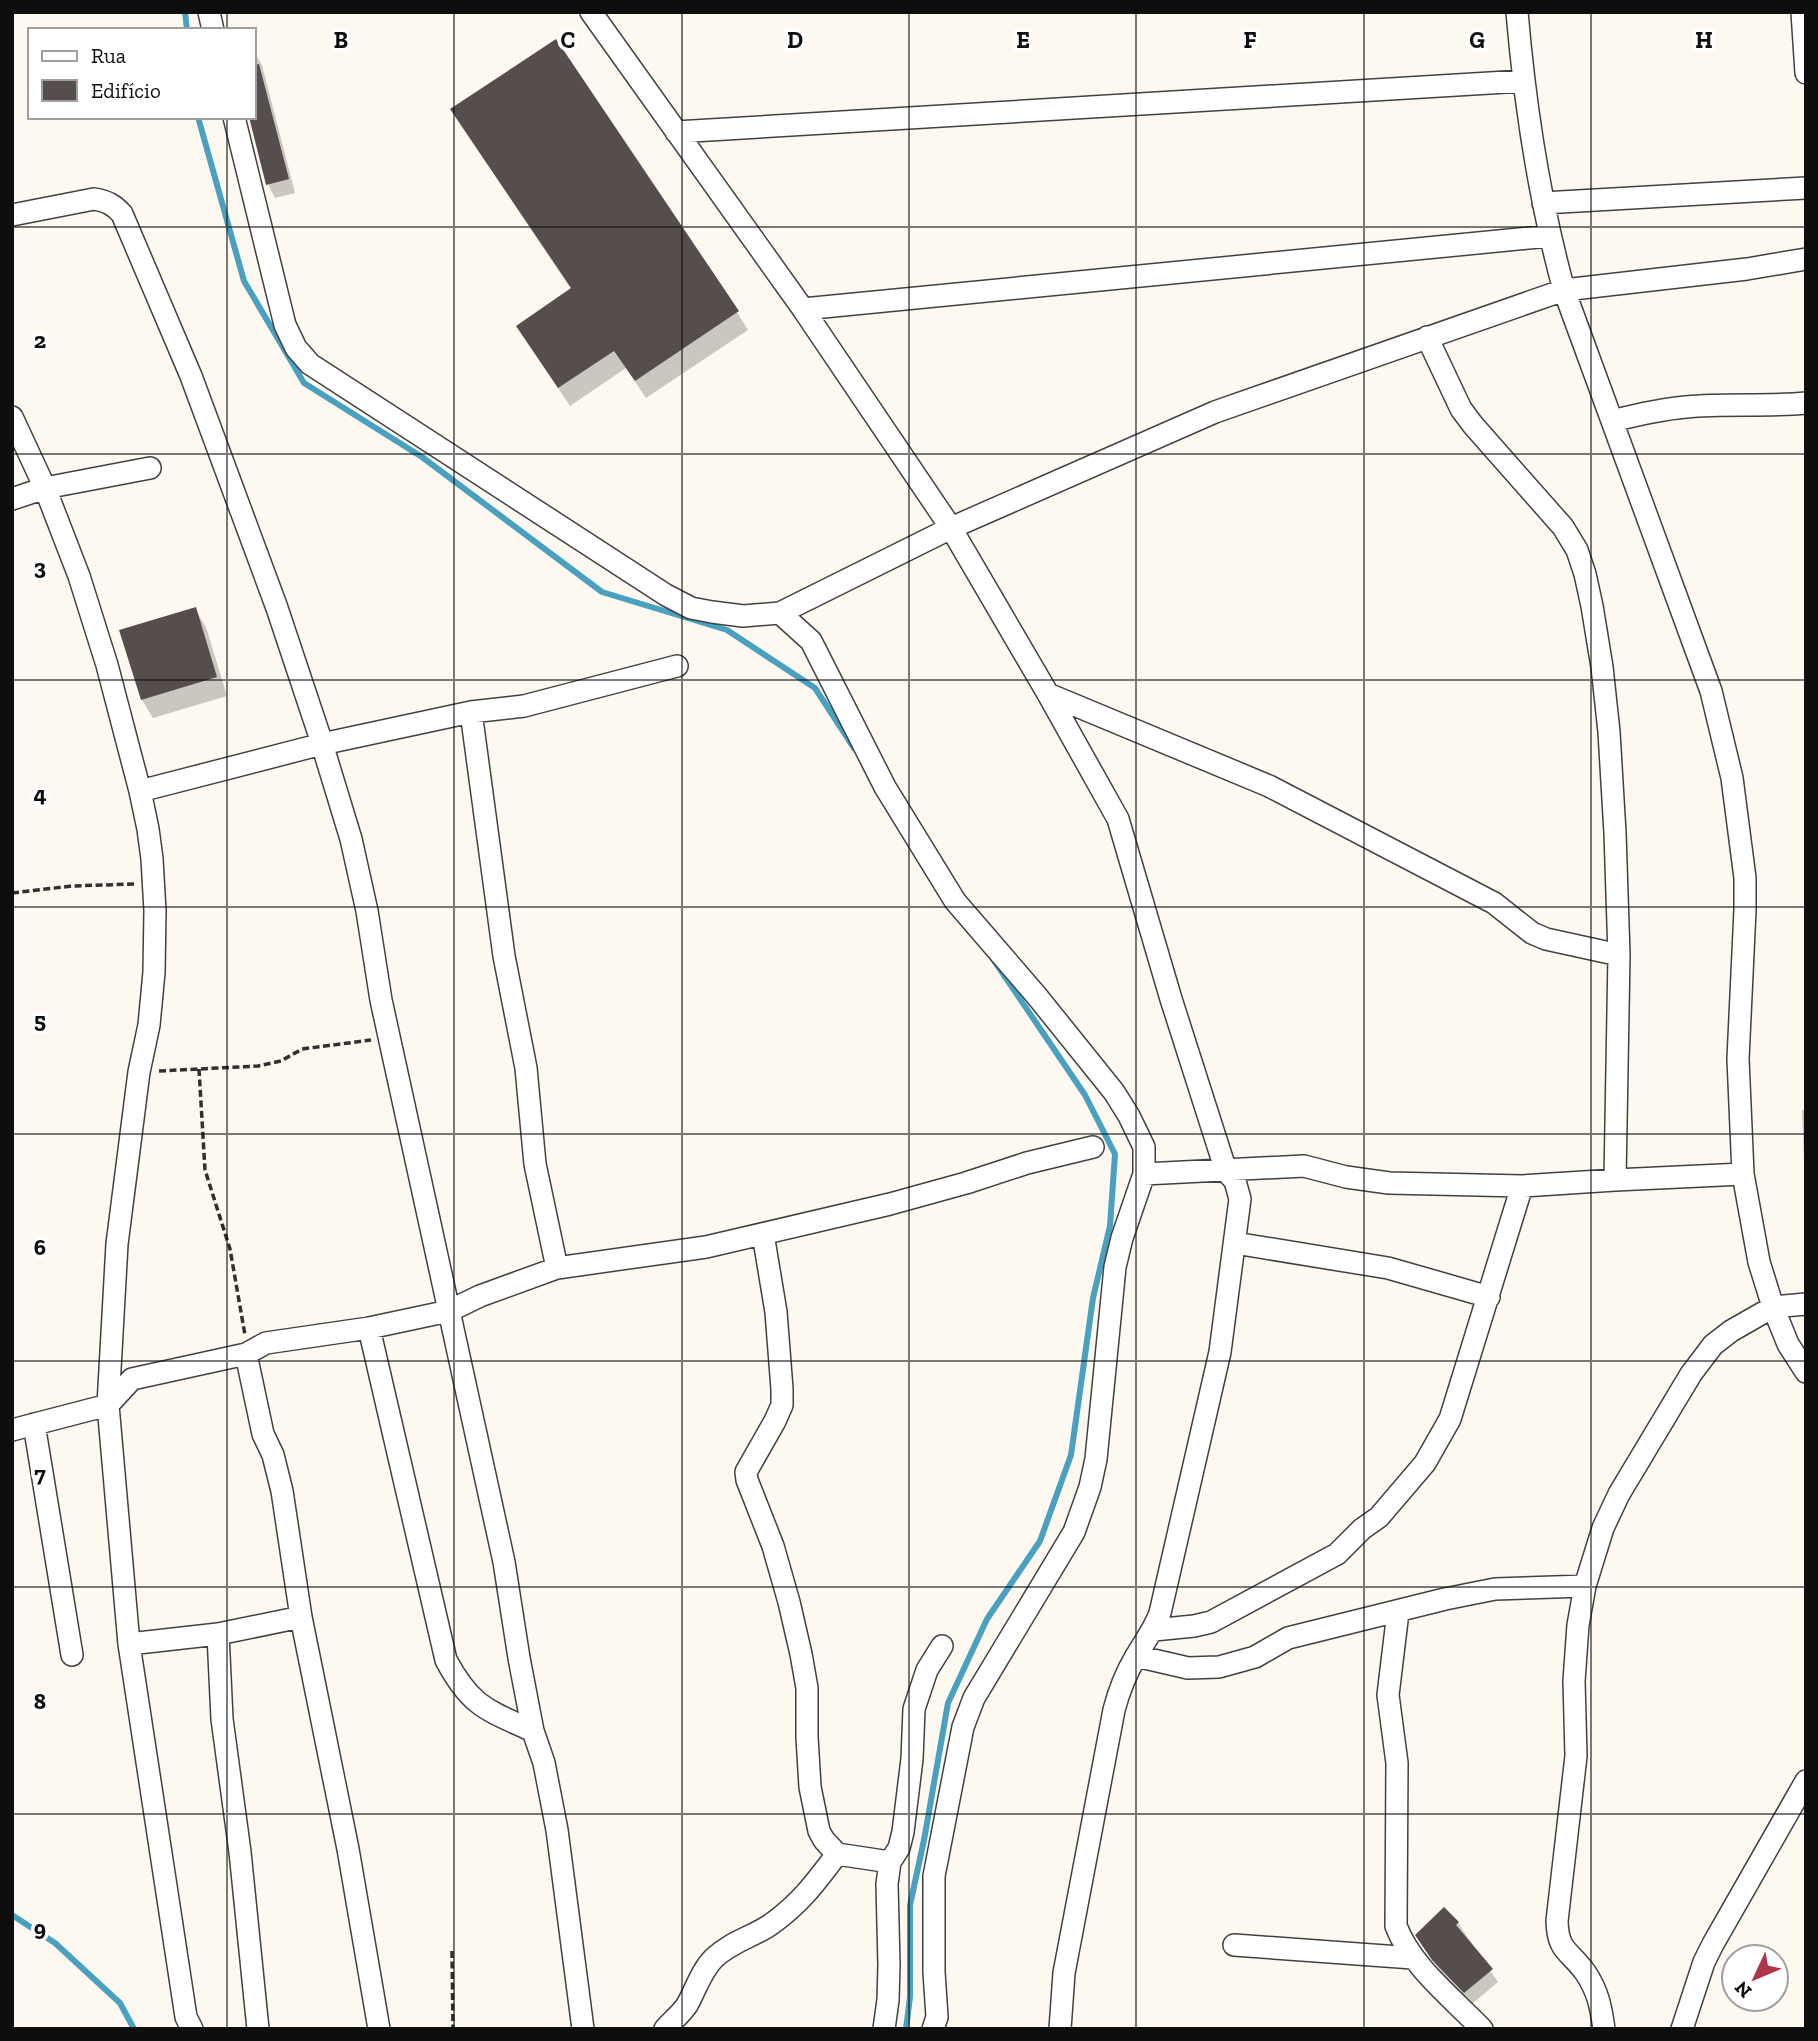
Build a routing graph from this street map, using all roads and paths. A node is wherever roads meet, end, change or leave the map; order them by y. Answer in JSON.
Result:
{"nodes":[{"id":1,"x":591,"y":12,"type":"edge"},
{"id":2,"x":1517,"y":12,"type":"edge"},
{"id":3,"x":1802,"y":12,"type":"edge"},
{"id":4,"x":1806,"y":73,"type":"edge"},
{"id":5,"x":1522,"y":81,"type":"junction"},
{"id":6,"x":234,"y":119,"type":"edge"},
{"id":7,"x":676,"y":132,"type":"junction"},
{"id":8,"x":1806,"y":188,"type":"edge"},
{"id":9,"x":1543,"y":203,"type":"junction"},
{"id":10,"x":12,"y":215,"type":"edge"},
{"id":11,"x":1549,"y":236,"type":"junction"},
{"id":12,"x":1806,"y":259,"type":"edge"},
{"id":13,"x":1564,"y":290,"type":"junction"},
{"id":14,"x":803,"y":309,"type":"junction"},
{"id":15,"x":1427,"y":337,"type":"junction"},
{"id":16,"x":1806,"y":403,"type":"edge"},
{"id":17,"x":12,"y":417,"type":"edge"},
{"id":18,"x":1612,"y":421,"type":"junction"},
{"id":19,"x":150,"y":468,"type":"dead end"},
{"id":20,"x":45,"y":488,"type":"junction"},
{"id":21,"x":12,"y":499,"type":"edge"},
{"id":22,"x":951,"y":528,"type":"junction"},
{"id":23,"x":780,"y":613,"type":"junction"},
{"id":24,"x":677,"y":666,"type":"dead end"},
{"id":25,"x":1048,"y":694,"type":"junction"},
{"id":26,"x":471,"y":712,"type":"junction"},
{"id":27,"x":322,"y":744,"type":"junction"},
{"id":28,"x":140,"y":791,"type":"junction"},
{"id":29,"x":153,"y":883,"type":"junction"},
{"id":30,"x":12,"y":893,"type":"edge"},
{"id":31,"x":1619,"y":955,"type":"junction"},
{"id":32,"x":390,"y":1038,"type":"junction"},
{"id":33,"x":199,"y":1069,"type":"junction"},
{"id":34,"x":139,"y":1072,"type":"junction"},
{"id":35,"x":1093,"y":1147,"type":"dead end"},
{"id":36,"x":1226,"y":1171,"type":"junction"},
{"id":37,"x":1144,"y":1174,"type":"junction"},
{"id":38,"x":1743,"y":1174,"type":"junction"},
{"id":39,"x":1615,"y":1180,"type":"junction"},
{"id":40,"x":1522,"y":1186,"type":"junction"},
{"id":41,"x":763,"y":1234,"type":"junction"},
{"id":42,"x":1234,"y":1243,"type":"junction"},
{"id":43,"x":557,"y":1268,"type":"junction"},
{"id":44,"x":1489,"y":1297,"type":"junction"},
{"id":45,"x":1806,"y":1304,"type":"edge"},
{"id":46,"x":1773,"y":1307,"type":"junction"},
{"id":47,"x":449,"y":1311,"type":"junction"},
{"id":48,"x":369,"y":1328,"type":"junction"},
{"id":49,"x":246,"y":1354,"type":"junction"},
{"id":50,"x":1806,"y":1372,"type":"edge"},
{"id":51,"x":108,"y":1405,"type":"junction"},
{"id":52,"x":34,"y":1424,"type":"junction"},
{"id":53,"x":12,"y":1430,"type":"edge"},
{"id":54,"x":1585,"y":1586,"type":"junction"},
{"id":55,"x":1398,"y":1612,"type":"junction"},
{"id":56,"x":301,"y":1617,"type":"junction"},
{"id":57,"x":1154,"y":1630,"type":"junction"},
{"id":58,"x":218,"y":1634,"type":"junction"},
{"id":59,"x":129,"y":1644,"type":"junction"},
{"id":60,"x":942,"y":1646,"type":"dead end"},
{"id":61,"x":72,"y":1655,"type":"dead end"},
{"id":62,"x":1136,"y":1656,"type":"junction"},
{"id":63,"x":534,"y":1731,"type":"junction"},
{"id":64,"x":1806,"y":1781,"type":"edge"},
{"id":65,"x":837,"y":1854,"type":"junction"},
{"id":66,"x":890,"y":1862,"type":"junction"},
{"id":67,"x":1234,"y":1945,"type":"dead end"},
{"id":68,"x":452,"y":1951,"type":"dead end"},
{"id":69,"x":1413,"y":1958,"type":"junction"},
{"id":70,"x":192,"y":2029,"type":"edge"},
{"id":71,"x":258,"y":2029,"type":"edge"},
{"id":72,"x":379,"y":2029,"type":"edge"},
{"id":73,"x":453,"y":2029,"type":"edge"},
{"id":74,"x":583,"y":2029,"type":"edge"},
{"id":75,"x":665,"y":2029,"type":"edge"},
{"id":76,"x":884,"y":2029,"type":"edge"},
{"id":77,"x":933,"y":2029,"type":"edge"},
{"id":78,"x":1060,"y":2029,"type":"edge"},
{"id":79,"x":1482,"y":2029,"type":"edge"},
{"id":80,"x":1604,"y":2029,"type":"edge"},
{"id":81,"x":1682,"y":2029,"type":"edge"}],
"edges":[{"from":1,"to":7,"type":"street"},
{"from":2,"to":5,"type":"street"},
{"from":3,"to":4,"type":"street"},
{"from":5,"to":7,"type":"street"},
{"from":5,"to":9,"type":"street"},
{"from":6,"to":23,"type":"street"},
{"from":7,"to":14,"type":"street"},
{"from":8,"to":9,"type":"street"},
{"from":9,"to":11,"type":"street"},
{"from":10,"to":27,"type":"street"},
{"from":11,"to":13,"type":"street"},
{"from":11,"to":14,"type":"street"},
{"from":12,"to":13,"type":"street"},
{"from":13,"to":15,"type":"street"},
{"from":13,"to":18,"type":"street"},
{"from":14,"to":22,"type":"street"},
{"from":15,"to":22,"type":"street"},
{"from":15,"to":31,"type":"street"},
{"from":16,"to":18,"type":"street"},
{"from":17,"to":20,"type":"street"},
{"from":18,"to":38,"type":"street"},
{"from":19,"to":20,"type":"street"},
{"from":20,"to":21,"type":"street"},
{"from":20,"to":28,"type":"street"},
{"from":22,"to":23,"type":"street"},
{"from":22,"to":25,"type":"street"},
{"from":23,"to":37,"type":"street"},
{"from":24,"to":26,"type":"street"},
{"from":25,"to":31,"type":"street"},
{"from":25,"to":36,"type":"street"},
{"from":26,"to":27,"type":"street"},
{"from":26,"to":43,"type":"street"},
{"from":27,"to":28,"type":"street"},
{"from":27,"to":32,"type":"street"},
{"from":28,"to":29,"type":"street"},
{"from":29,"to":30,"type":"path"},
{"from":29,"to":34,"type":"street"},
{"from":31,"to":39,"type":"street"},
{"from":32,"to":33,"type":"path"},
{"from":32,"to":47,"type":"street"},
{"from":33,"to":34,"type":"path"},
{"from":33,"to":49,"type":"path"},
{"from":34,"to":51,"type":"street"},
{"from":35,"to":41,"type":"street"},
{"from":36,"to":37,"type":"street"},
{"from":36,"to":40,"type":"street"},
{"from":36,"to":42,"type":"street"},
{"from":37,"to":77,"type":"street"},
{"from":38,"to":39,"type":"street"},
{"from":38,"to":46,"type":"street"},
{"from":39,"to":40,"type":"street"},
{"from":40,"to":44,"type":"street"},
{"from":41,"to":43,"type":"street"},
{"from":41,"to":65,"type":"street"},
{"from":42,"to":44,"type":"street"},
{"from":42,"to":57,"type":"street"},
{"from":43,"to":47,"type":"street"},
{"from":44,"to":57,"type":"street"},
{"from":45,"to":46,"type":"street"},
{"from":46,"to":50,"type":"street"},
{"from":46,"to":54,"type":"street"},
{"from":47,"to":48,"type":"street"},
{"from":47,"to":63,"type":"street"},
{"from":48,"to":49,"type":"street"},
{"from":48,"to":63,"type":"street"},
{"from":49,"to":51,"type":"street"},
{"from":49,"to":56,"type":"street"},
{"from":51,"to":52,"type":"street"},
{"from":51,"to":59,"type":"street"},
{"from":52,"to":53,"type":"street"},
{"from":52,"to":61,"type":"street"},
{"from":54,"to":55,"type":"street"},
{"from":54,"to":80,"type":"street"},
{"from":55,"to":62,"type":"street"},
{"from":55,"to":69,"type":"street"},
{"from":56,"to":58,"type":"street"},
{"from":56,"to":72,"type":"street"},
{"from":57,"to":62,"type":"street"},
{"from":58,"to":59,"type":"street"},
{"from":58,"to":71,"type":"street"},
{"from":59,"to":70,"type":"street"},
{"from":60,"to":66,"type":"street"},
{"from":62,"to":78,"type":"street"},
{"from":63,"to":74,"type":"street"},
{"from":64,"to":81,"type":"street"},
{"from":65,"to":66,"type":"street"},
{"from":65,"to":75,"type":"street"},
{"from":66,"to":76,"type":"street"},
{"from":67,"to":69,"type":"street"},
{"from":68,"to":73,"type":"path"},
{"from":69,"to":79,"type":"street"}]}
